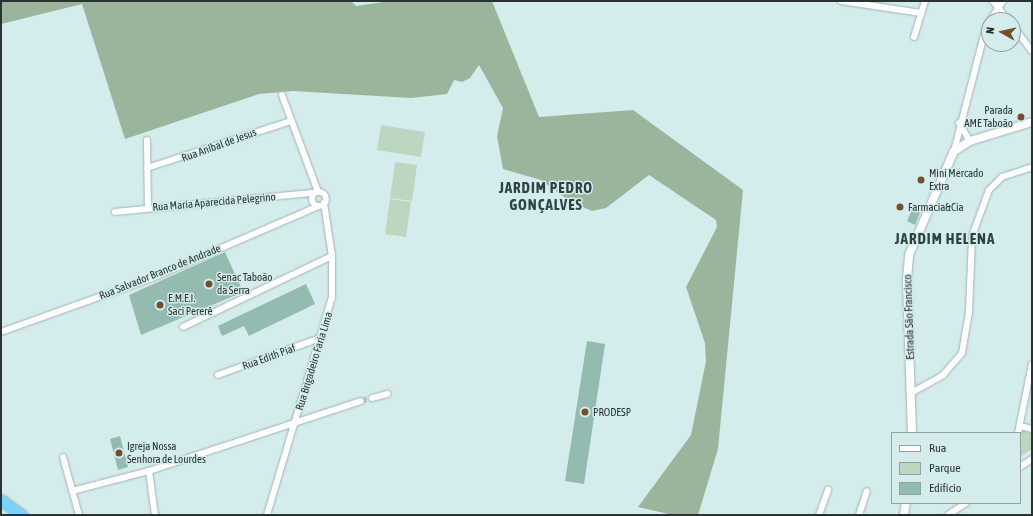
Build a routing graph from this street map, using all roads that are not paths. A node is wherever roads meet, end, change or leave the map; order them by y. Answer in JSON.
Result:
{"nodes":[{"id":1,"x":841,"y":1,"type":"edge"},
{"id":2,"x":925,"y":1,"type":"edge"},
{"id":3,"x":998,"y":2,"type":"edge"},
{"id":4,"x":1004,"y":12,"type":"edge"},
{"id":5,"x":921,"y":14,"type":"junction"},
{"id":6,"x":914,"y":37,"type":"dead end"},
{"id":7,"x":1021,"y":37,"type":"edge"},
{"id":8,"x":1032,"y":52,"type":"edge"},
{"id":9,"x":282,"y":95,"type":"dead end"},
{"id":10,"x":291,"y":122,"type":"junction"},
{"id":11,"x":1032,"y":122,"type":"edge"},
{"id":12,"x":958,"y":123,"type":"junction"},
{"id":13,"x":147,"y":140,"type":"dead end"},
{"id":14,"x":970,"y":141,"type":"junction"},
{"id":15,"x":954,"y":151,"type":"junction"},
{"id":16,"x":147,"y":168,"type":"junction"},
{"id":17,"x":1032,"y":168,"type":"edge"},
{"id":18,"x":316,"y":193,"type":"junction"},
{"id":19,"x":324,"y":203,"type":"junction"},
{"id":20,"x":316,"y":207,"type":"junction"},
{"id":21,"x":148,"y":208,"type":"junction"},
{"id":22,"x":115,"y":212,"type":"dead end"},
{"id":23,"x":332,"y":256,"type":"junction"},
{"id":24,"x":183,"y":327,"type":"dead end"},
{"id":25,"x":1,"y":332,"type":"edge"},
{"id":26,"x":320,"y":338,"type":"junction"},
{"id":27,"x":1032,"y":364,"type":"edge"},
{"id":28,"x":218,"y":375,"type":"dead end"},
{"id":29,"x":912,"y":393,"type":"junction"},
{"id":30,"x":387,"y":394,"type":"dead end"},
{"id":31,"x":372,"y":398,"type":"tunnel mouth"},
{"id":32,"x":361,"y":401,"type":"tunnel mouth"},
{"id":33,"x":295,"y":423,"type":"junction"},
{"id":34,"x":1032,"y":429,"type":"edge"},
{"id":35,"x":1019,"y":430,"type":"edge"},
{"id":36,"x":912,"y":432,"type":"edge"},
{"id":37,"x":64,"y":457,"type":"dead end"},
{"id":38,"x":1032,"y":459,"type":"edge"},
{"id":39,"x":1021,"y":466,"type":"edge"},
{"id":40,"x":149,"y":471,"type":"junction"},
{"id":41,"x":828,"y":490,"type":"dead end"},
{"id":42,"x":72,"y":491,"type":"junction"},
{"id":43,"x":867,"y":491,"type":"dead end"},
{"id":44,"x":906,"y":504,"type":"edge"},
{"id":45,"x":964,"y":504,"type":"edge"},
{"id":46,"x":5,"y":507,"type":"edge"},
{"id":47,"x":22,"y":515,"type":"edge"},
{"id":48,"x":78,"y":515,"type":"edge"},
{"id":49,"x":155,"y":515,"type":"edge"},
{"id":50,"x":267,"y":515,"type":"edge"},
{"id":51,"x":819,"y":515,"type":"edge"},
{"id":52,"x":859,"y":515,"type":"edge"},
{"id":53,"x":904,"y":515,"type":"edge"},
{"id":54,"x":948,"y":515,"type":"edge"}],
"edges":[{"from":1,"to":5,"type":"street"},
{"from":2,"to":5,"type":"street"},
{"from":3,"to":4,"type":"street"},
{"from":3,"to":12,"type":"street"},
{"from":5,"to":6,"type":"street"},
{"from":7,"to":8,"type":"street"},
{"from":9,"to":10,"type":"street"},
{"from":10,"to":16,"type":"street","name":"Rua Aníbal de Jesus"},
{"from":10,"to":18,"type":"street"},
{"from":11,"to":14,"type":"main road"},
{"from":12,"to":14,"type":"street"},
{"from":12,"to":15,"type":"street"},
{"from":13,"to":16,"type":"street"},
{"from":14,"to":15,"type":"main road"},
{"from":15,"to":29,"type":"main road","name":"Estrada São Francisco"},
{"from":16,"to":21,"type":"street"},
{"from":17,"to":29,"type":"street"},
{"from":18,"to":19,"type":"street"},
{"from":18,"to":20,"type":"street"},
{"from":18,"to":21,"type":"street","name":"Rua Maria Aparecida Pelegrino"},
{"from":19,"to":20,"type":"street","name":"Rua Salvador Branco de Andrade"},
{"from":19,"to":23,"type":"street","name":"Rua Brigadeiro Faria Lima"},
{"from":20,"to":25,"type":"street","name":"Rua Salvador Branco de Andrade"},
{"from":21,"to":22,"type":"street","name":"Rua Maria Aparecida Pelegrino"},
{"from":23,"to":24,"type":"street"},
{"from":23,"to":26,"type":"street","name":"Rua Brigadeiro Faria Lima"},
{"from":26,"to":28,"type":"street","name":"Rua Edith Piaf"},
{"from":26,"to":33,"type":"street","name":"Rua Brigadeiro Faria Lima"},
{"from":27,"to":35,"type":"street"},
{"from":29,"to":36,"type":"main road","name":"Estrada São Francisco"},
{"from":30,"to":31,"type":"street"},
{"from":32,"to":33,"type":"street"},
{"from":33,"to":40,"type":"street"},
{"from":33,"to":50,"type":"street","name":"Rua Brigadeiro Faria Lima"},
{"from":34,"to":35,"type":"street"},
{"from":37,"to":42,"type":"street"},
{"from":38,"to":39,"type":"street"},
{"from":40,"to":42,"type":"street"},
{"from":40,"to":49,"type":"street"},
{"from":41,"to":51,"type":"street"},
{"from":42,"to":48,"type":"street"},
{"from":43,"to":52,"type":"street"},
{"from":44,"to":53,"type":"main road"},
{"from":45,"to":54,"type":"street"},
{"from":46,"to":47,"type":"highway"}]}
